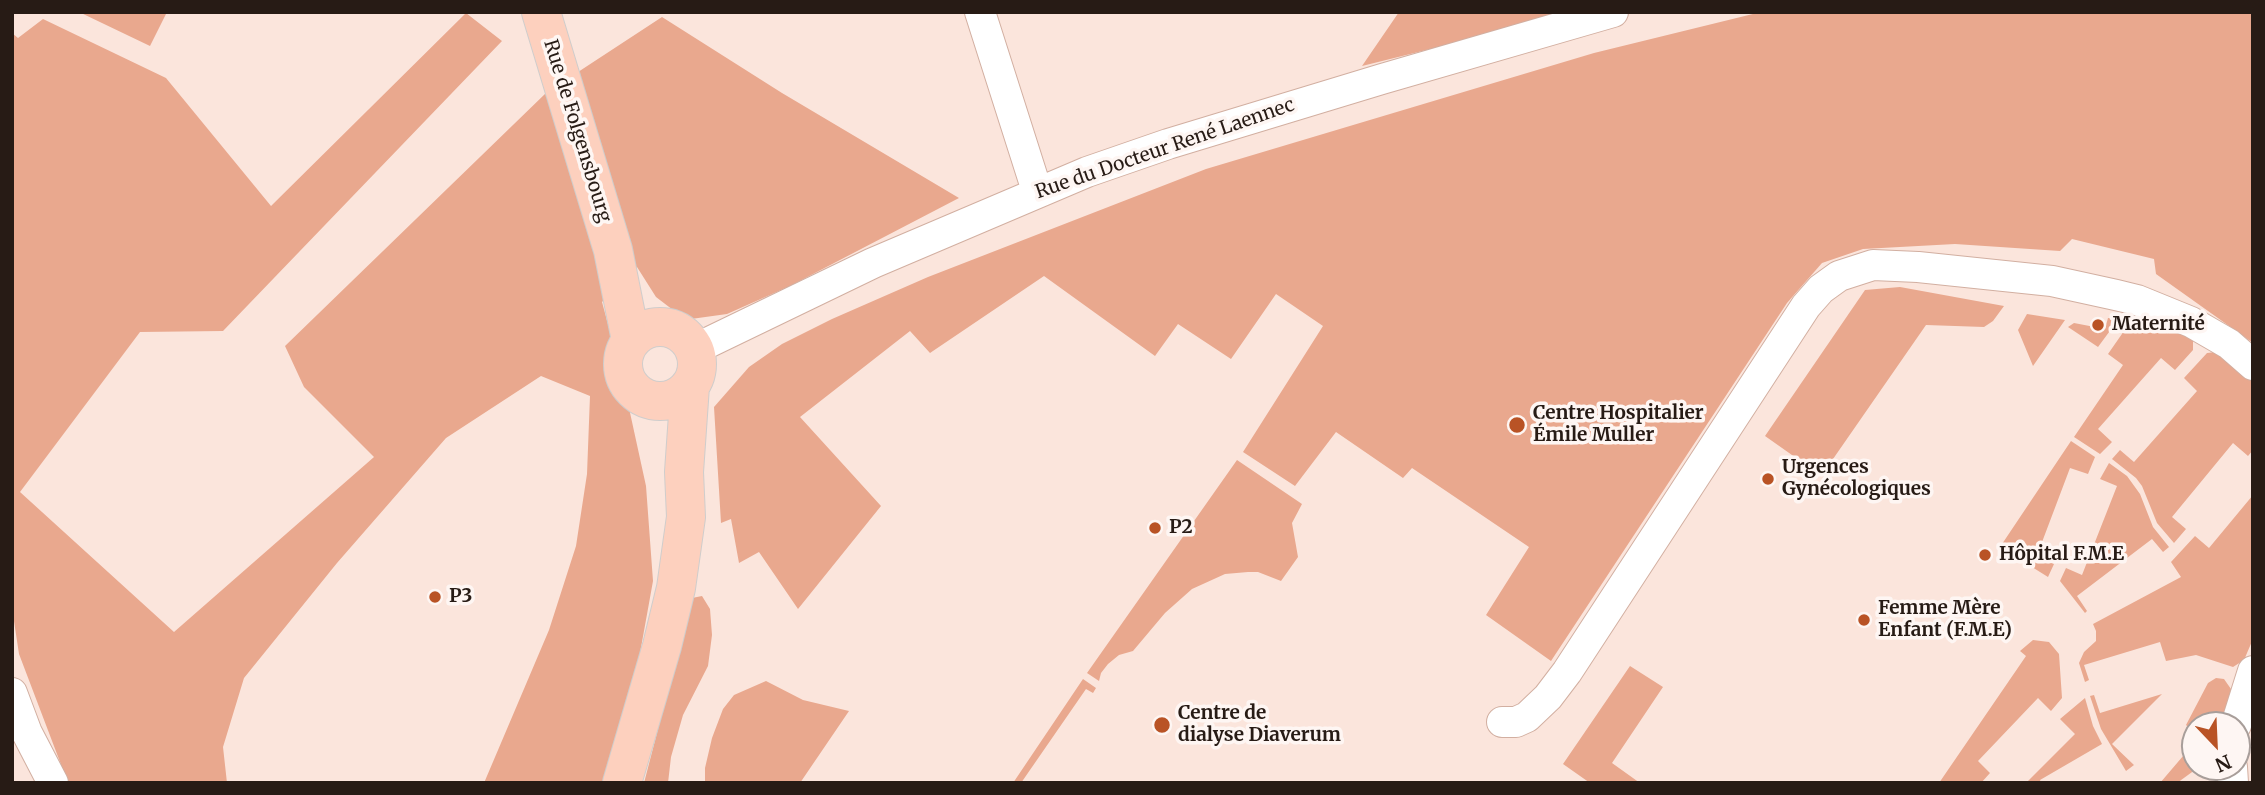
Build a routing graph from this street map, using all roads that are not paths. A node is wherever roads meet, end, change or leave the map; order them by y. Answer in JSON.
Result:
{"nodes":[{"id":1,"x":541,"y":12,"type":"edge"},
{"id":2,"x":980,"y":12,"type":"edge"},
{"id":3,"x":1613,"y":12,"type":"edge"},
{"id":4,"x":1037,"y":191,"type":"junction"},
{"id":5,"x":613,"y":250,"type":"junction"},
{"id":6,"x":631,"y":340,"type":"junction"},
{"id":7,"x":684,"y":354,"type":"junction"},
{"id":8,"x":2253,"y":365,"type":"edge"},
{"id":9,"x":653,"y":400,"type":"junction"},
{"id":10,"x":684,"y":472,"type":"junction"},
{"id":11,"x":2253,"y":671,"type":"edge"},
{"id":12,"x":12,"y":693,"type":"edge"},
{"id":13,"x":2240,"y":711,"type":"edge"},
{"id":14,"x":1502,"y":722,"type":"dead end"},
{"id":15,"x":53,"y":783,"type":"edge"},
{"id":16,"x":622,"y":783,"type":"edge"}],
"edges":[{"from":1,"to":5,"type":"main road","name":"Rue de Folgensbourg"},
{"from":2,"to":4,"type":"street"},
{"from":3,"to":4,"type":"street","name":"Rue du Docteur René Laennec"},
{"from":4,"to":7,"type":"street","name":"Rue du Docteur René Laennec"},
{"from":5,"to":6,"type":"main road","name":"Rue de Folgensbourg"},
{"from":5,"to":7,"type":"main road","name":"Rue de Folgensbourg"},
{"from":6,"to":7,"type":"main road"},
{"from":6,"to":9,"type":"main road"},
{"from":7,"to":9,"type":"main road"},
{"from":7,"to":10,"type":"main road"},
{"from":8,"to":14,"type":"street"},
{"from":9,"to":10,"type":"main road"},
{"from":10,"to":16,"type":"main road"},
{"from":11,"to":13,"type":"street"},
{"from":12,"to":15,"type":"street"}]}
